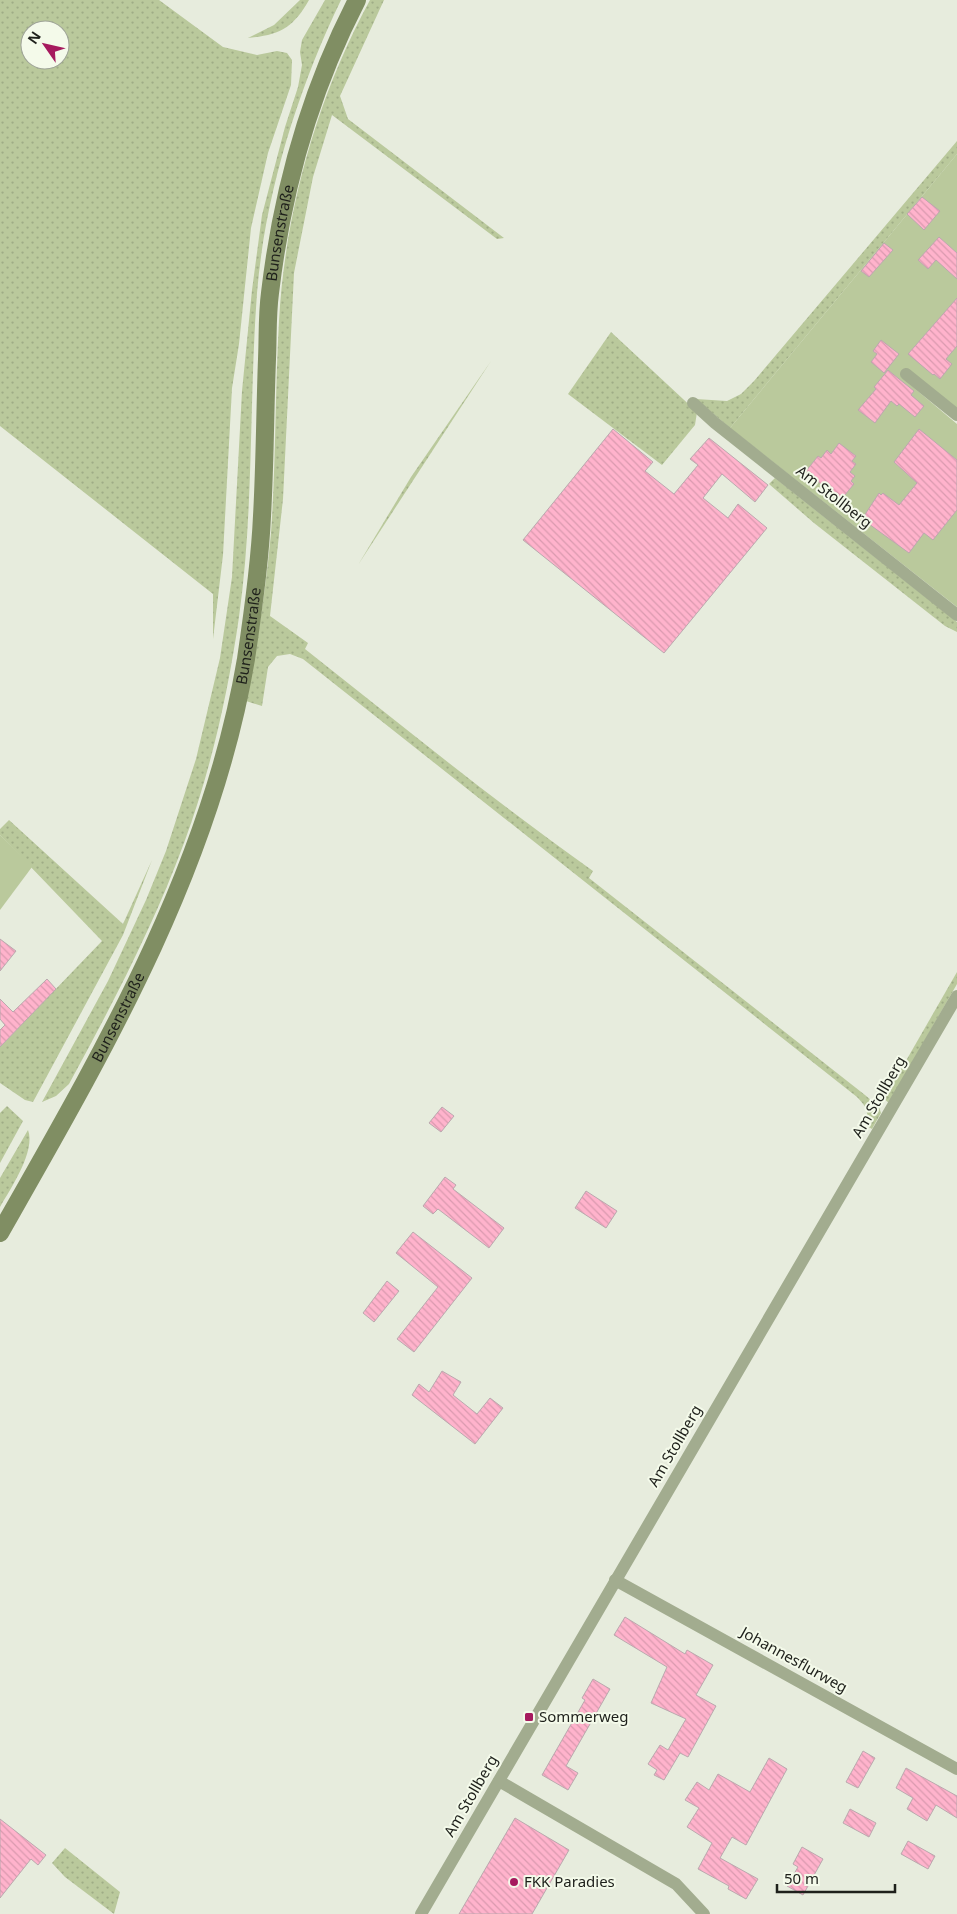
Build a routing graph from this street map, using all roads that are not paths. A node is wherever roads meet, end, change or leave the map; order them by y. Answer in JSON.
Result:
{"nodes":[{"id":1,"x":357,"y":0,"type":"edge"},
{"id":2,"x":906,"y":374,"type":"dead end"},
{"id":3,"x":693,"y":403,"type":"dead end"},
{"id":4,"x":957,"y":415,"type":"edge"},
{"id":5,"x":957,"y":615,"type":"edge"},
{"id":6,"x":957,"y":996,"type":"edge"},
{"id":7,"x":0,"y":1233,"type":"edge"},
{"id":8,"x":615,"y":1580,"type":"junction"},
{"id":9,"x":957,"y":1769,"type":"edge"},
{"id":10,"x":499,"y":1781,"type":"junction"},
{"id":11,"x":421,"y":1914,"type":"edge"},
{"id":12,"x":704,"y":1914,"type":"edge"}],
"edges":[{"from":1,"to":7,"type":"main road","name":"Bunsenstraße"},
{"from":2,"to":4,"type":"street"},
{"from":3,"to":5,"type":"street","name":"Am Stollberg"},
{"from":6,"to":8,"type":"street","name":"Am Stollberg"},
{"from":8,"to":9,"type":"street","name":"Johannesflurweg"},
{"from":8,"to":10,"type":"street","name":"Am Stollberg"},
{"from":10,"to":11,"type":"street","name":"Am Stollberg"},
{"from":10,"to":12,"type":"street"}]}
